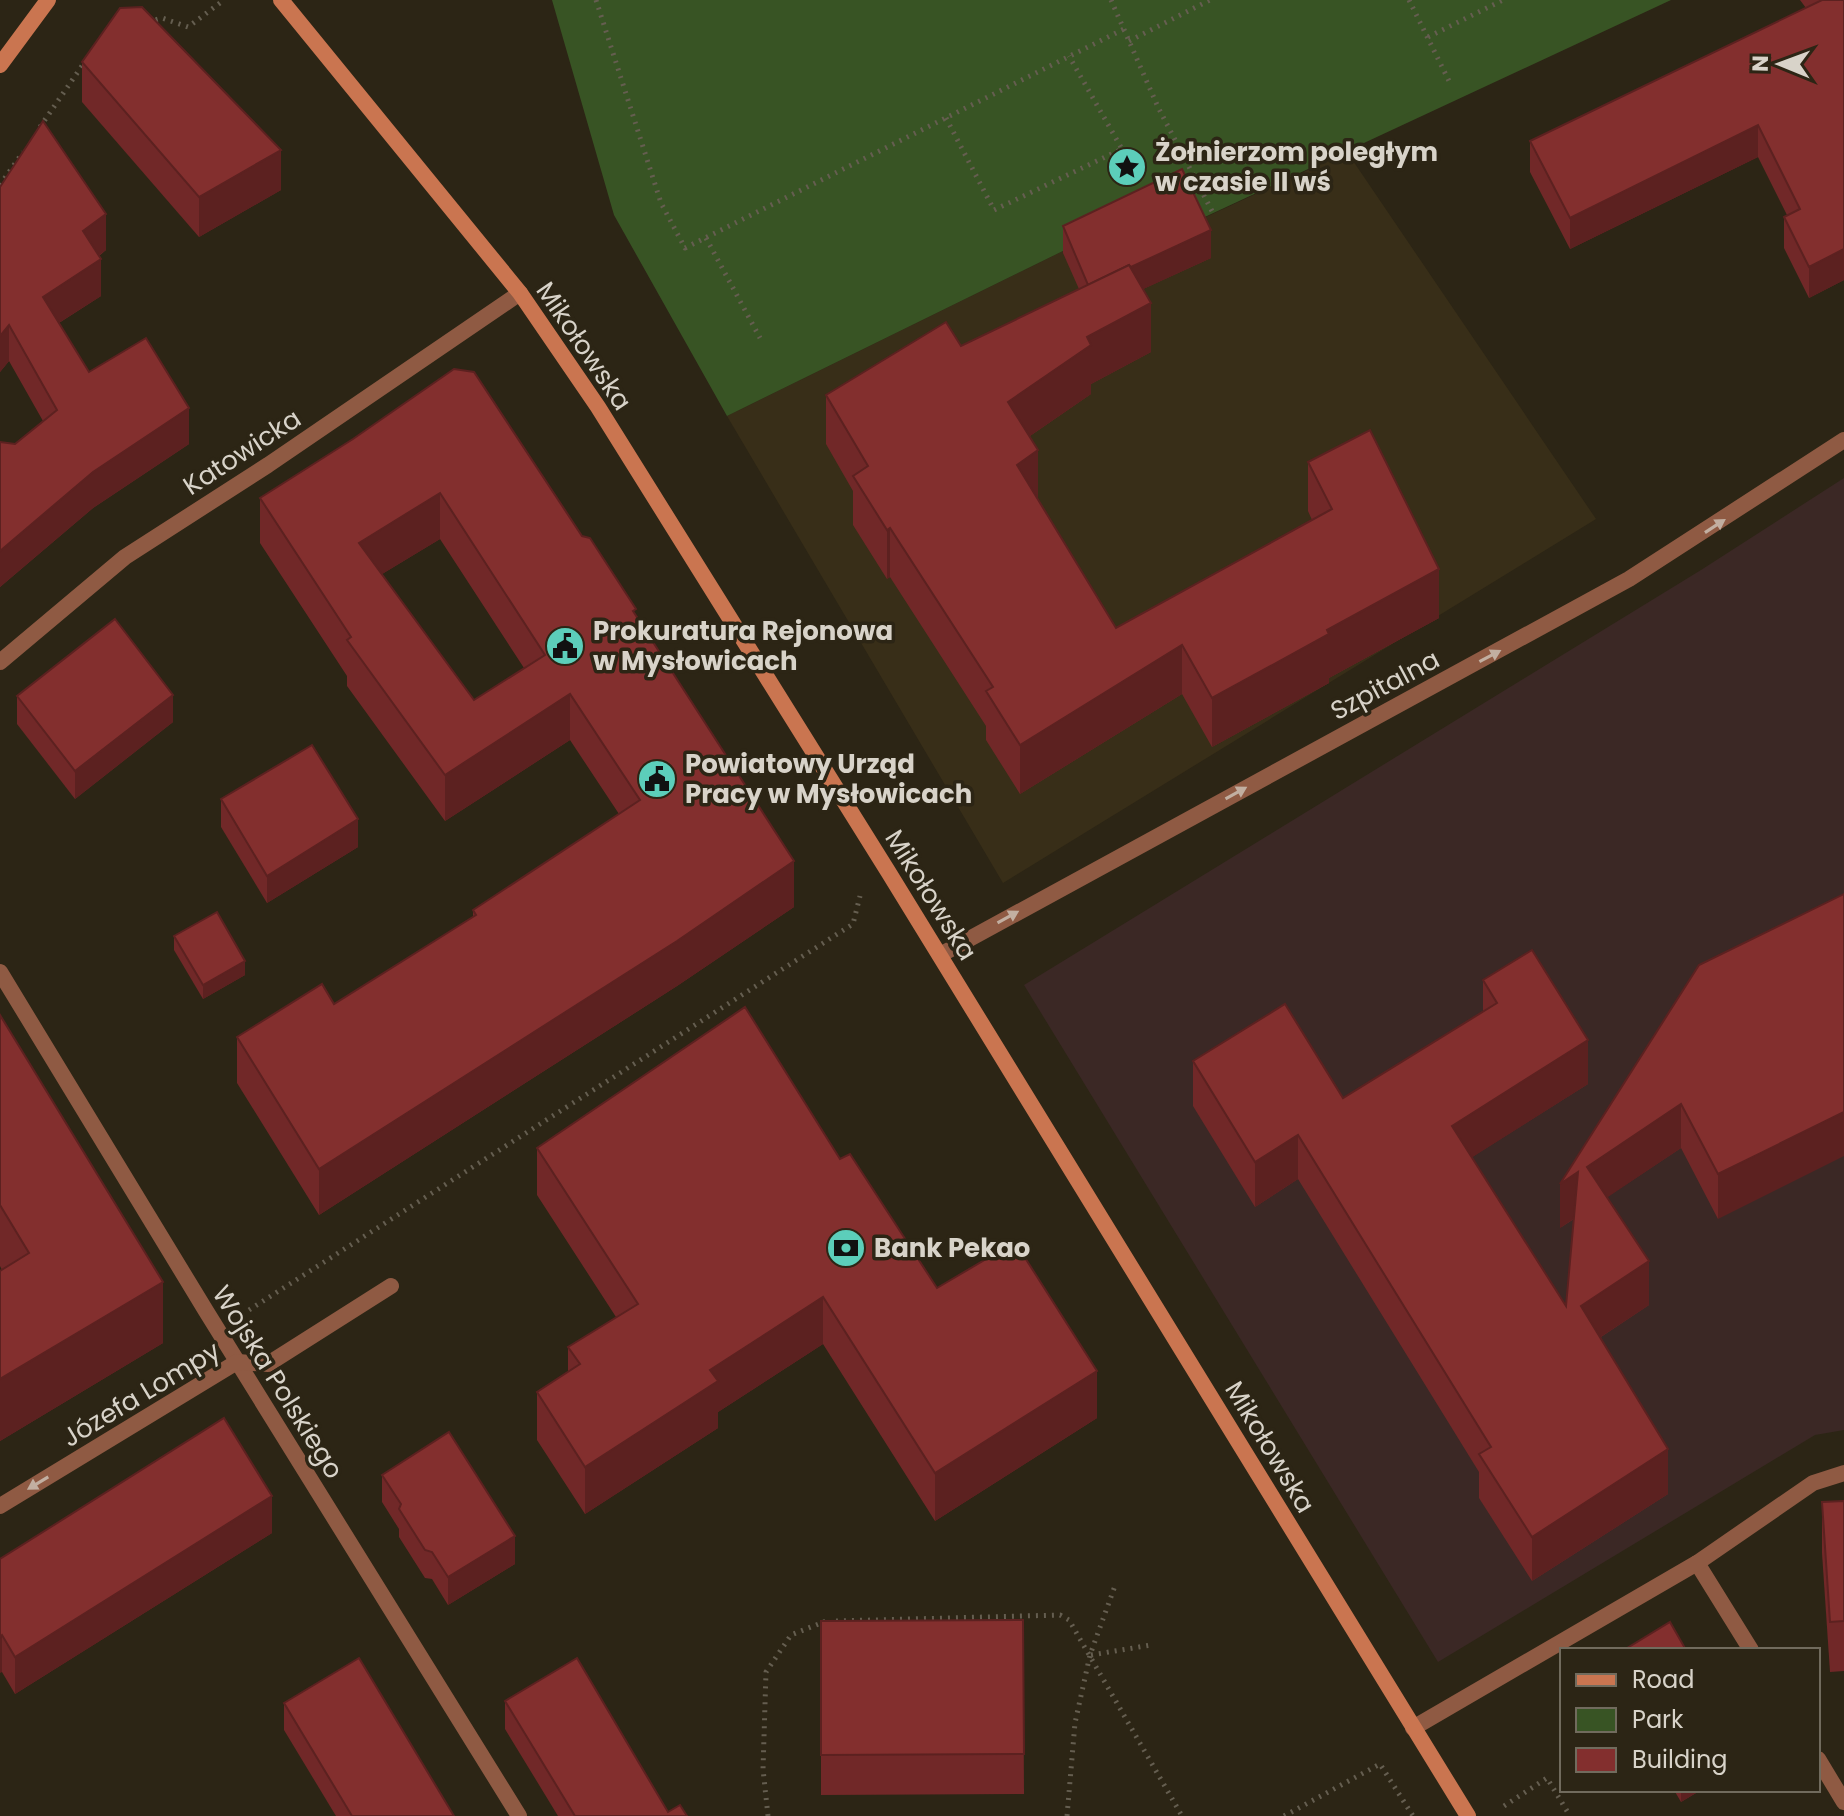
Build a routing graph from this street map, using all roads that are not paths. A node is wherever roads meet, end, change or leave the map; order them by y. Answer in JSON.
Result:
{"nodes":[{"id":1,"x":48,"y":0,"type":"edge"},
{"id":2,"x":281,"y":0,"type":"edge"},
{"id":3,"x":0,"y":65,"type":"edge"},
{"id":4,"x":520,"y":293,"type":"junction"},
{"id":5,"x":1844,"y":440,"type":"edge"},
{"id":6,"x":0,"y":662,"type":"edge"},
{"id":7,"x":940,"y":955,"type":"junction"},
{"id":8,"x":0,"y":972,"type":"edge"},
{"id":9,"x":391,"y":1286,"type":"dead end"},
{"id":10,"x":237,"y":1362,"type":"junction"},
{"id":11,"x":1844,"y":1473,"type":"edge"},
{"id":12,"x":0,"y":1506,"type":"edge"},
{"id":13,"x":1697,"y":1563,"type":"junction"},
{"id":14,"x":1750,"y":1648,"type":"edge"},
{"id":15,"x":1413,"y":1728,"type":"junction"},
{"id":16,"x":1820,"y":1762,"type":"edge"},
{"id":17,"x":1844,"y":1802,"type":"edge"},
{"id":18,"x":519,"y":1816,"type":"edge"},
{"id":19,"x":1468,"y":1816,"type":"edge"}],
"edges":[{"from":1,"to":3,"type":"street"},
{"from":2,"to":4,"type":"street","name":"Mikołowska"},
{"from":4,"to":6,"type":"street","name":"Katowicka"},
{"from":4,"to":7,"type":"street","name":"Mikołowska"},
{"from":7,"to":5,"type":"street","name":"Szpitalna","one_way":true},
{"from":7,"to":15,"type":"street","name":"Mikołowska"},
{"from":8,"to":10,"type":"street","name":"Wojska Polskiego"},
{"from":9,"to":10,"type":"street","name":"Józefa Lompy"},
{"from":10,"to":12,"type":"street","name":"Józefa Lompy","one_way":true},
{"from":10,"to":18,"type":"street","name":"Wojska Polskiego"},
{"from":11,"to":13,"type":"street"},
{"from":13,"to":14,"type":"street"},
{"from":13,"to":15,"type":"street"},
{"from":15,"to":19,"type":"street","name":"Mikołowska"},
{"from":16,"to":17,"type":"street"}]}
